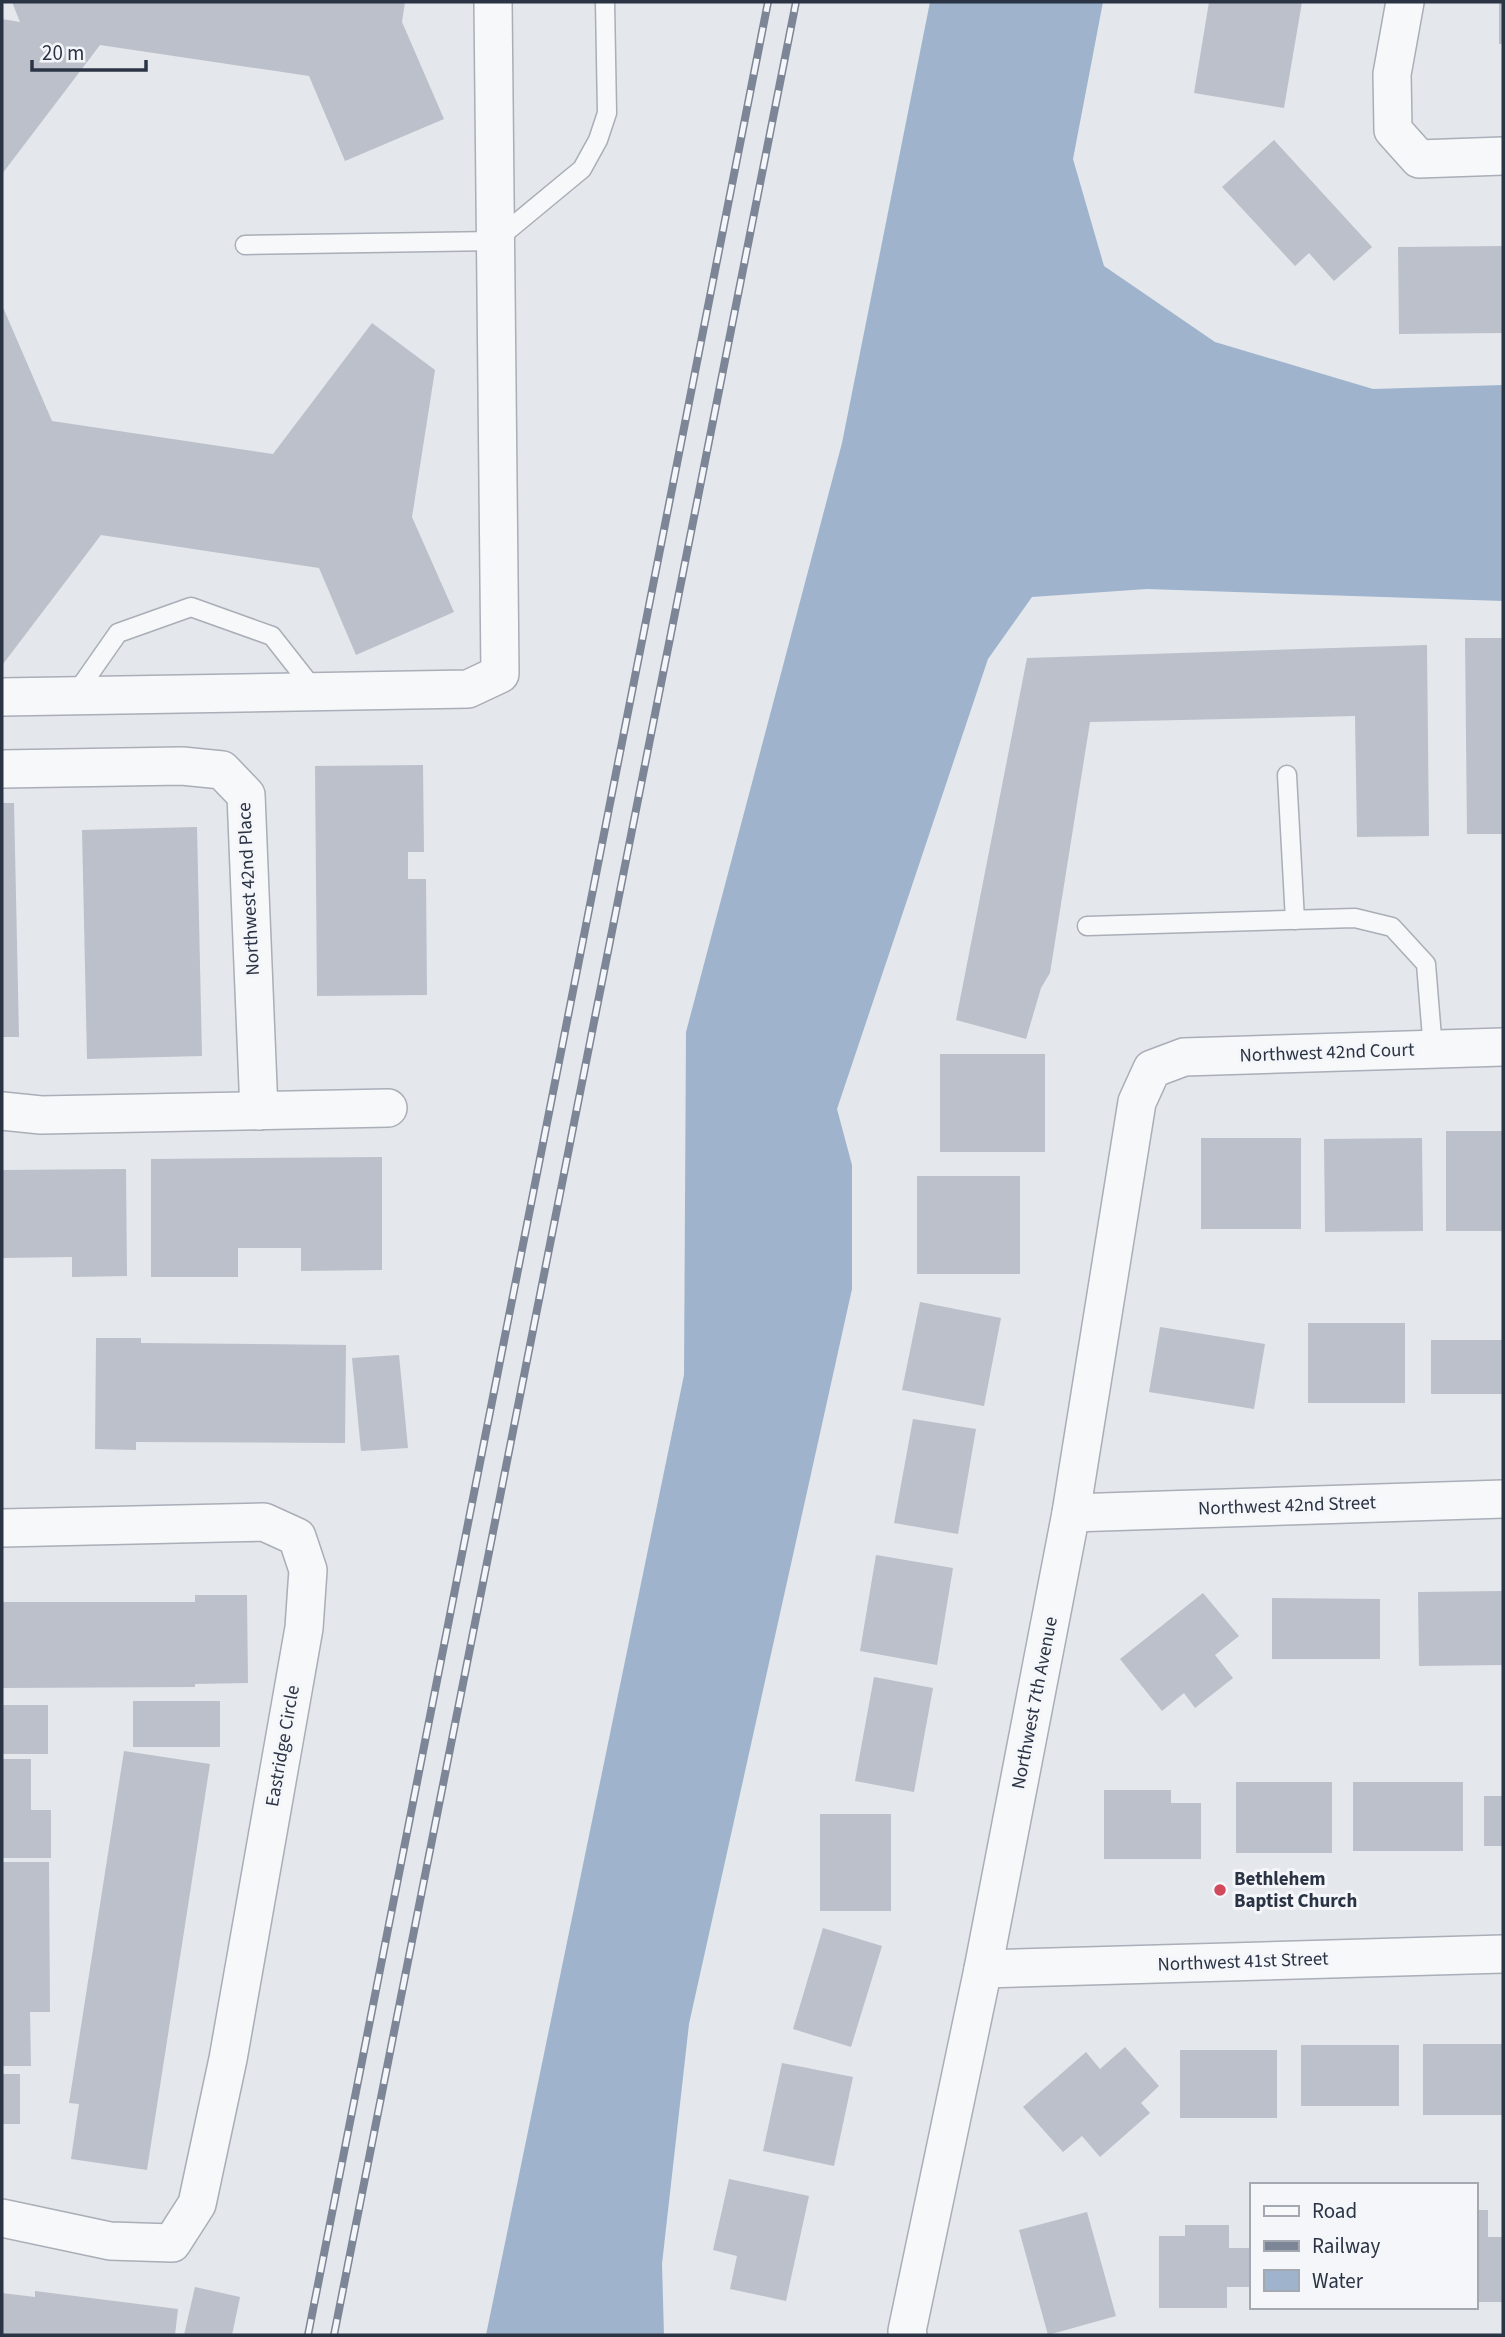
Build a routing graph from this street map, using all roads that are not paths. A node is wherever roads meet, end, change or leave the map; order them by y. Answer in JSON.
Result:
{"nodes":[{"id":1,"x":493,"y":2,"type":"edge"},
{"id":2,"x":605,"y":2,"type":"edge"},
{"id":3,"x":1405,"y":2,"type":"edge"},
{"id":4,"x":1503,"y":156,"type":"edge"},
{"id":5,"x":495,"y":241,"type":"junction"},
{"id":6,"x":245,"y":245,"type":"dead end"},
{"id":7,"x":316,"y":692,"type":"junction"},
{"id":8,"x":74,"y":696,"type":"junction"},
{"id":9,"x":2,"y":697,"type":"edge"},
{"id":10,"x":2,"y":769,"type":"edge"},
{"id":11,"x":1287,"y":775,"type":"dead end"},
{"id":12,"x":1295,"y":920,"type":"junction"},
{"id":13,"x":1087,"y":926,"type":"dead end"},
{"id":14,"x":1503,"y":1046,"type":"edge"},
{"id":15,"x":1433,"y":1050,"type":"junction"},
{"id":16,"x":1152,"y":1069,"type":"joint"},
{"id":17,"x":388,"y":1108,"type":"dead end"},
{"id":18,"x":2,"y":1111,"type":"edge"},
{"id":19,"x":260,"y":1111,"type":"junction"},
{"id":20,"x":1503,"y":1499,"type":"edge"},
{"id":21,"x":1071,"y":1513,"type":"junction"},
{"id":22,"x":2,"y":1528,"type":"edge"},
{"id":23,"x":1503,"y":1954,"type":"edge"},
{"id":24,"x":983,"y":1969,"type":"junction"},
{"id":25,"x":2,"y":2218,"type":"edge"},
{"id":26,"x":908,"y":2335,"type":"edge"}],
"edges":[{"from":1,"to":5,"type":"street"},
{"from":2,"to":5,"type":"lane"},
{"from":3,"to":4,"type":"street"},
{"from":5,"to":6,"type":"lane"},
{"from":5,"to":7,"type":"street"},
{"from":7,"to":8,"type":"street"},
{"from":7,"to":8,"type":"lane"},
{"from":8,"to":9,"type":"street"},
{"from":10,"to":19,"type":"street","name":"Northwest 42nd Place"},
{"from":11,"to":12,"type":"lane"},
{"from":12,"to":13,"type":"lane"},
{"from":12,"to":15,"type":"lane"},
{"from":14,"to":15,"type":"street","name":"Northwest 42nd Court"},
{"from":15,"to":16,"type":"street","name":"Northwest 42nd Court"},
{"from":16,"to":21,"type":"street","name":"Northwest 7th Avenue"},
{"from":17,"to":19,"type":"street"},
{"from":18,"to":19,"type":"street"},
{"from":20,"to":21,"type":"street","name":"Northwest 42nd Street"},
{"from":21,"to":24,"type":"street","name":"Northwest 7th Avenue"},
{"from":22,"to":25,"type":"street","name":"Eastridge Circle"},
{"from":23,"to":24,"type":"street","name":"Northwest 41st Street"},
{"from":24,"to":26,"type":"street","name":"Northwest 7th Avenue"}]}
